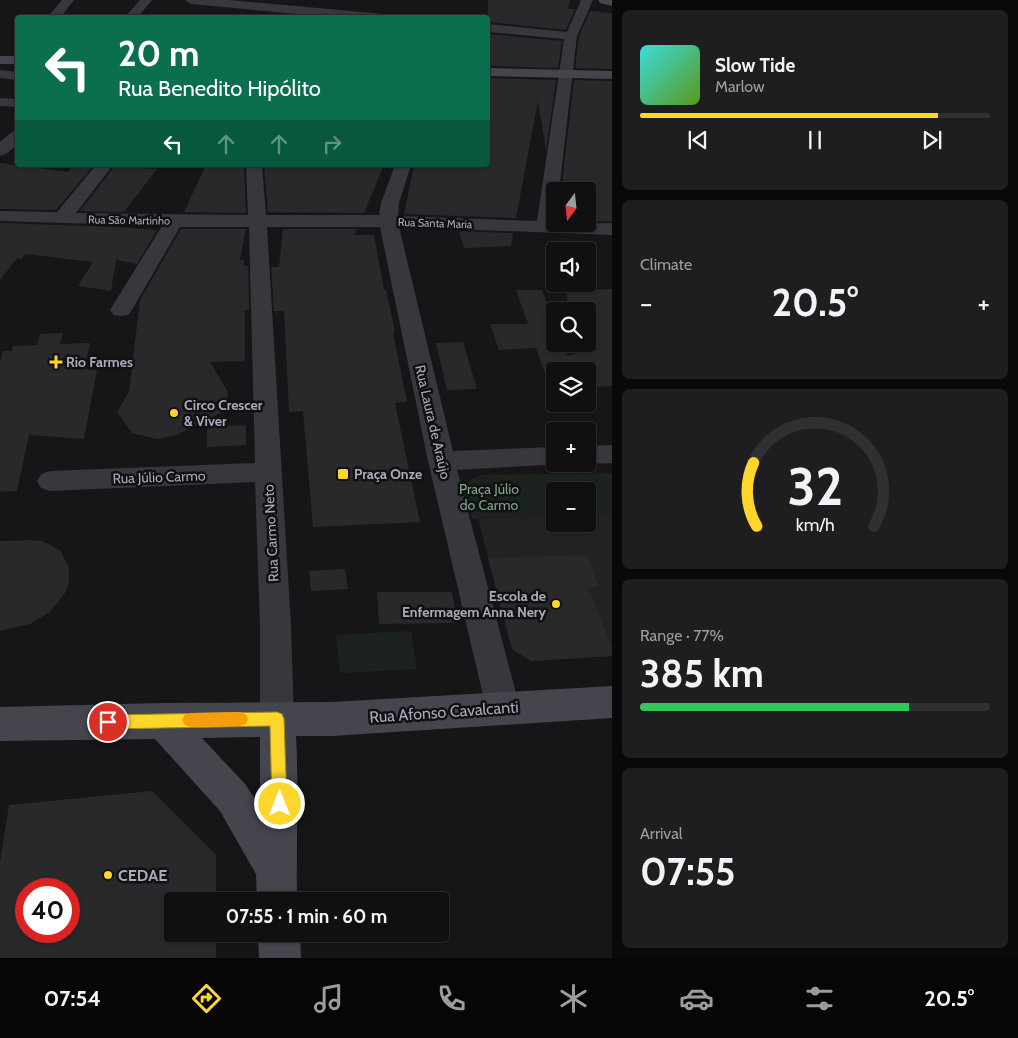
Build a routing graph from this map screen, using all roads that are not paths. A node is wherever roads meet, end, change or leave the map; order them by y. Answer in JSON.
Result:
{"nodes":[{"id":1,"x":68,"y":0,"type":"edge"},
{"id":2,"x":146,"y":0,"type":"edge"},
{"id":3,"x":191,"y":0,"type":"edge"},
{"id":4,"x":353,"y":0,"type":"edge"},
{"id":5,"x":587,"y":0,"type":"edge"},
{"id":6,"x":604,"y":0,"type":"edge"},
{"id":7,"x":238,"y":2,"type":"edge"},
{"id":8,"x":612,"y":2,"type":"edge"},
{"id":9,"x":56,"y":15,"type":"edge"},
{"id":10,"x":133,"y":15,"type":"edge"},
{"id":11,"x":227,"y":15,"type":"edge"},
{"id":12,"x":341,"y":15,"type":"edge"},
{"id":13,"x":490,"y":28,"type":"edge"},
{"id":14,"x":571,"y":36,"type":"junction"},
{"id":15,"x":15,"y":59,"type":"edge"},
{"id":16,"x":0,"y":60,"type":"edge"},
{"id":17,"x":490,"y":72,"type":"edge"},
{"id":18,"x":0,"y":74,"type":"edge"},
{"id":19,"x":566,"y":74,"type":"junction"},
{"id":20,"x":612,"y":75,"type":"edge"},
{"id":21,"x":15,"y":76,"type":"edge"},
{"id":22,"x":0,"y":102,"type":"edge"},
{"id":23,"x":15,"y":103,"type":"edge"},
{"id":24,"x":15,"y":137,"type":"edge"},
{"id":25,"x":0,"y":152,"type":"edge"},
{"id":26,"x":103,"y":167,"type":"edge"},
{"id":27,"x":254,"y":167,"type":"edge"},
{"id":28,"x":402,"y":167,"type":"edge"},
{"id":29,"x":0,"y":216,"type":"edge"},
{"id":30,"x":62,"y":218,"type":"junction"},
{"id":31,"x":174,"y":221,"type":"junction"},
{"id":32,"x":388,"y":221,"type":"junction"},
{"id":33,"x":259,"y":222,"type":"junction"},
{"id":34,"x":545,"y":227,"type":"junction"},
{"id":35,"x":612,"y":229,"type":"edge"},
{"id":36,"x":121,"y":310,"type":"dead end"},
{"id":37,"x":612,"y":454,"type":"edge"},
{"id":38,"x":596,"y":455,"type":"edge"},
{"id":39,"x":546,"y":456,"type":"edge"},
{"id":40,"x":441,"y":461,"type":"junction"},
{"id":41,"x":268,"y":472,"type":"junction"},
{"id":42,"x":50,"y":481,"type":"dead end"},
{"id":43,"x":612,"y":702,"type":"edge"},
{"id":44,"x":503,"y":708,"type":"junction"},
{"id":45,"x":277,"y":719,"type":"junction"},
{"id":46,"x":162,"y":720,"type":"junction"},
{"id":47,"x":0,"y":724,"type":"edge"},
{"id":48,"x":277,"y":886,"type":"edge"},
{"id":49,"x":279,"y":942,"type":"edge"},
{"id":50,"x":280,"y":958,"type":"edge"}],
"edges":[{"from":1,"to":9,"type":"street"},
{"from":2,"to":10,"type":"street"},
{"from":3,"to":7,"type":"street"},
{"from":4,"to":12,"type":"street"},
{"from":5,"to":14,"type":"street"},
{"from":6,"to":8,"type":"street"},
{"from":7,"to":11,"type":"street"},
{"from":7,"to":12,"type":"street"},
{"from":13,"to":14,"type":"street"},
{"from":14,"to":19,"type":"street"},
{"from":15,"to":16,"type":"street"},
{"from":17,"to":19,"type":"street"},
{"from":18,"to":21,"type":"street"},
{"from":19,"to":20,"type":"street"},
{"from":19,"to":34,"type":"street"},
{"from":22,"to":23,"type":"street"},
{"from":24,"to":25,"type":"street"},
{"from":26,"to":30,"type":"street"},
{"from":27,"to":33,"type":"street","name":"Rua Carmo Neto"},
{"from":28,"to":32,"type":"street","name":"Rua Laura de Araújo"},
{"from":29,"to":30,"type":"street","name":"Rua São Martinho"},
{"from":30,"to":31,"type":"street","name":"Rua São Martinho"},
{"from":31,"to":33,"type":"street","name":"Rua São Martinho"},
{"from":31,"to":36,"type":"street"},
{"from":32,"to":33,"type":"street","name":"Rua Santa Maria"},
{"from":32,"to":34,"type":"street","name":"Rua Santa Maria"},
{"from":32,"to":40,"type":"street","name":"Rua Laura de Araújo"},
{"from":33,"to":41,"type":"street","name":"Rua Carmo Neto"},
{"from":34,"to":35,"type":"street","name":"Rua Santa Maria"},
{"from":37,"to":38,"type":"street"},
{"from":39,"to":40,"type":"street"},
{"from":40,"to":44,"type":"street","name":"Rua Laura de Araújo"},
{"from":41,"to":42,"type":"street","name":"Rua Júlio Carmo"},
{"from":41,"to":45,"type":"street","name":"Rua Carmo Neto"},
{"from":43,"to":44,"type":"street","name":"Rua Afonso Cavalcanti"},
{"from":44,"to":45,"type":"street","name":"Rua Afonso Cavalcanti"},
{"from":45,"to":46,"type":"street","name":"Rua Afonso Cavalcanti"},
{"from":45,"to":48,"type":"street","name":"Rua Carmo Neto"},
{"from":46,"to":47,"type":"street","name":"Rua Afonso Cavalcanti"},
{"from":46,"to":48,"type":"street"},
{"from":49,"to":50,"type":"street"}]}
